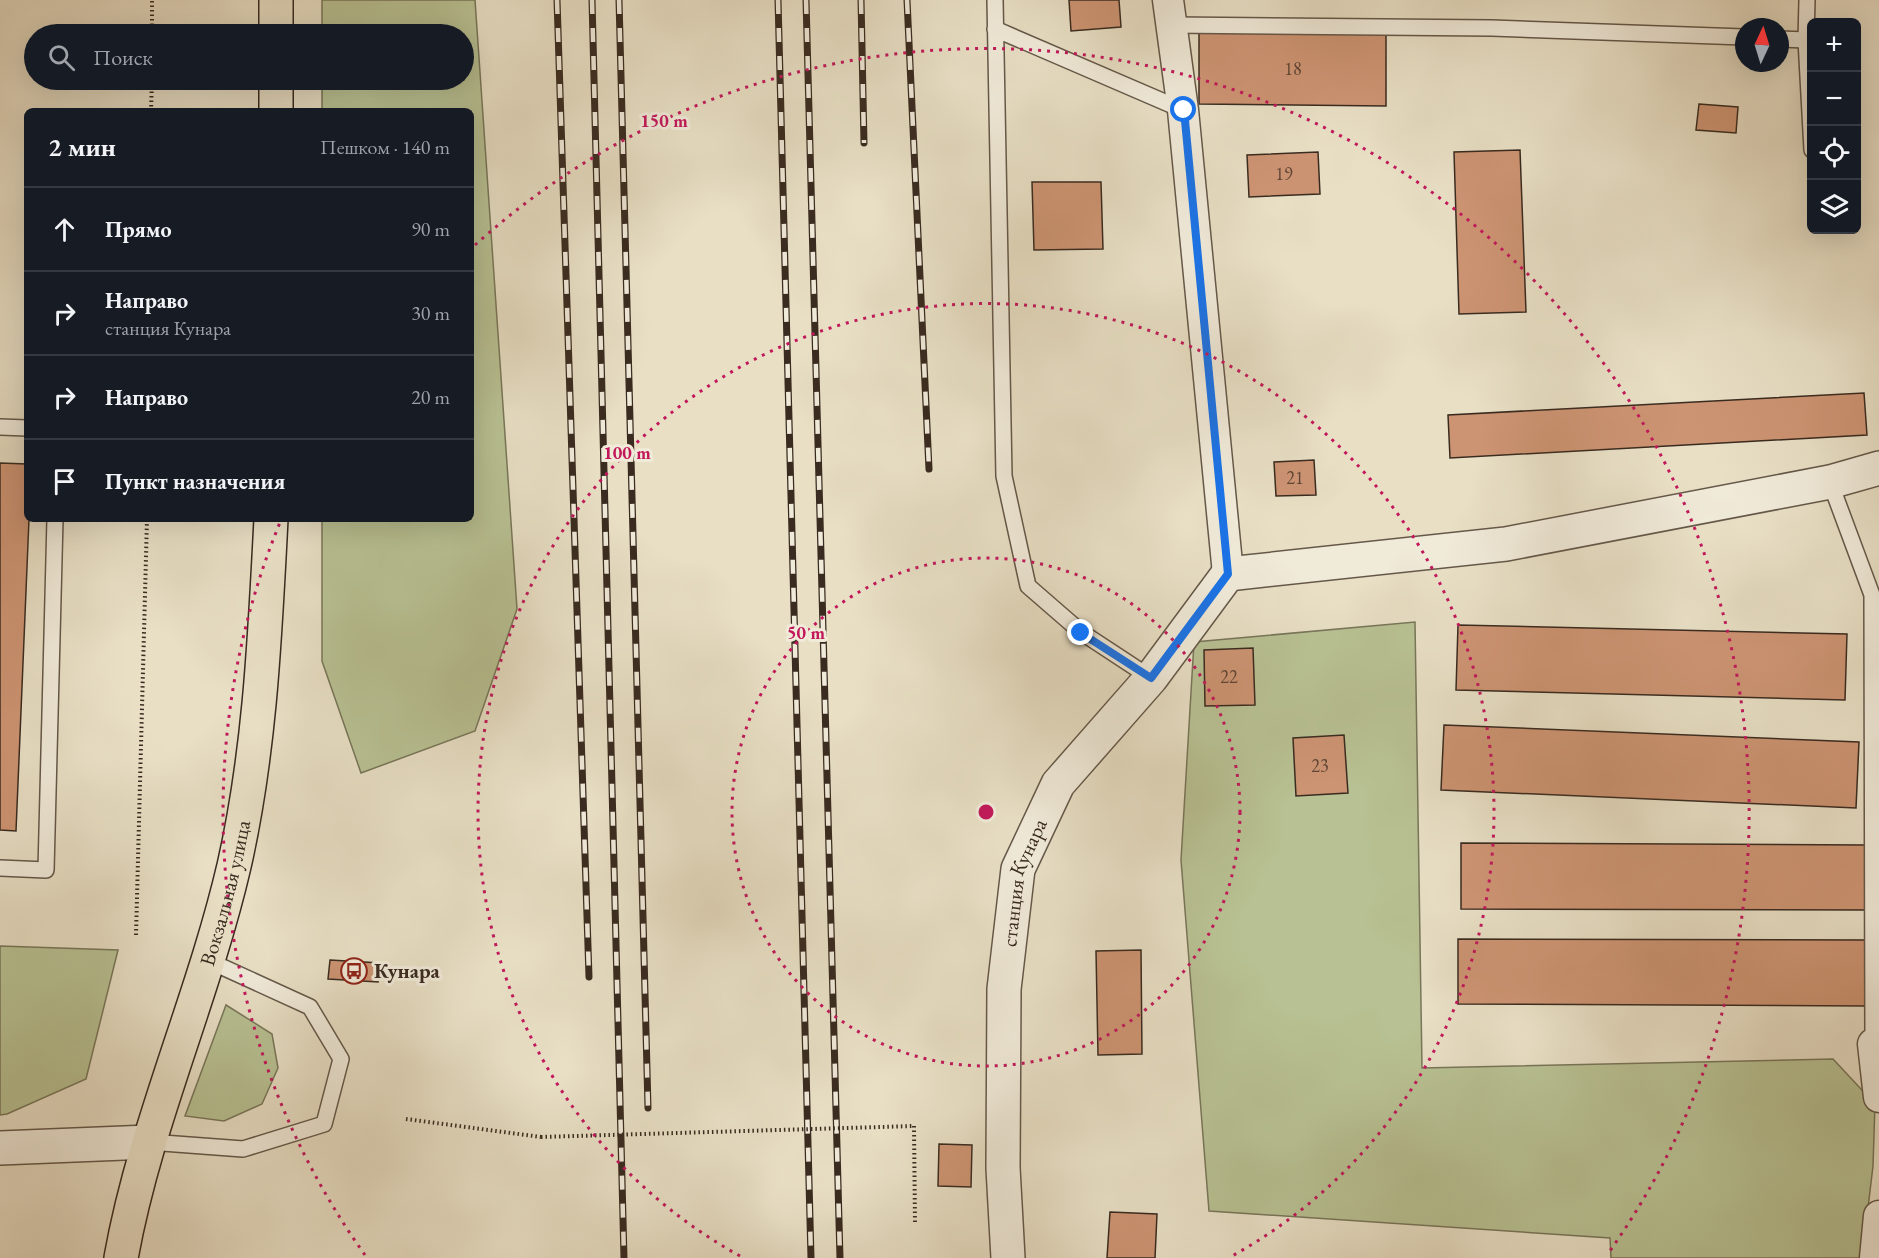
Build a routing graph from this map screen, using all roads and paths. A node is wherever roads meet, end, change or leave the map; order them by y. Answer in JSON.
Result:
{"nodes":[{"id":1,"x":152,"y":0,"type":"edge"},
{"id":2,"x":276,"y":0,"type":"edge"},
{"id":3,"x":995,"y":0,"type":"edge"},
{"id":4,"x":1807,"y":0,"type":"edge"},
{"id":5,"x":1170,"y":13,"type":"edge"},
{"id":6,"x":152,"y":24,"type":"edge"},
{"id":7,"x":276,"y":24,"type":"edge"},
{"id":8,"x":995,"y":30,"type":"junction"},
{"id":9,"x":1735,"y":37,"type":"edge"},
{"id":10,"x":1789,"y":39,"type":"edge"},
{"id":11,"x":1806,"y":40,"type":"junction"},
{"id":12,"x":152,"y":90,"type":"edge"},
{"id":13,"x":276,"y":90,"type":"edge"},
{"id":14,"x":152,"y":108,"type":"edge"},
{"id":15,"x":276,"y":108,"type":"edge"},
{"id":16,"x":1184,"y":110,"type":"junction"},
{"id":17,"x":1811,"y":126,"type":"edge"},
{"id":18,"x":0,"y":427,"type":"edge"},
{"id":19,"x":24,"y":428,"type":"edge"},
{"id":20,"x":1879,"y":468,"type":"edge"},
{"id":21,"x":1830,"y":482,"type":"junction"},
{"id":22,"x":55,"y":522,"type":"edge"},
{"id":23,"x":147,"y":522,"type":"edge"},
{"id":24,"x":271,"y":522,"type":"edge"},
{"id":25,"x":1228,"y":574,"type":"junction"},
{"id":26,"x":1151,"y":678,"type":"junction"},
{"id":27,"x":0,"y":868,"type":"edge"},
{"id":28,"x":136,"y":935,"type":"dead end"},
{"id":29,"x":207,"y":960,"type":"junction"},
{"id":30,"x":1873,"y":1044,"type":"joint"},
{"id":31,"x":1879,"y":1097,"type":"edge"},
{"id":32,"x":406,"y":1119,"type":"dead end"},
{"id":33,"x":149,"y":1142,"type":"junction"},
{"id":34,"x":0,"y":1148,"type":"edge"},
{"id":35,"x":1879,"y":1216,"type":"edge"},
{"id":36,"x":915,"y":1224,"type":"dead end"},
{"id":37,"x":121,"y":1258,"type":"edge"},
{"id":38,"x":1008,"y":1258,"type":"edge"},
{"id":39,"x":1875,"y":1258,"type":"edge"}],
"edges":[{"from":1,"to":6,"type":"path"},
{"from":2,"to":7,"type":"main road"},
{"from":3,"to":8,"type":"lane"},
{"from":4,"to":11,"type":"lane"},
{"from":5,"to":9,"type":"lane"},
{"from":5,"to":16,"type":"street"},
{"from":8,"to":16,"type":"lane"},
{"from":8,"to":26,"type":"lane"},
{"from":10,"to":11,"type":"lane"},
{"from":11,"to":17,"type":"lane"},
{"from":12,"to":14,"type":"path"},
{"from":13,"to":15,"type":"main road"},
{"from":16,"to":25,"type":"street"},
{"from":18,"to":19,"type":"lane"},
{"from":20,"to":21,"type":"street"},
{"from":21,"to":25,"type":"street"},
{"from":21,"to":30,"type":"lane"},
{"from":22,"to":27,"type":"lane"},
{"from":23,"to":28,"type":"path"},
{"from":24,"to":29,"type":"main road","name":"Вокзальная улица"},
{"from":25,"to":26,"type":"street","name":"станция Кунара"},
{"from":26,"to":38,"type":"street","name":"станция Кунара"},
{"from":29,"to":33,"type":"main road","name":"Вокзальная улица"},
{"from":29,"to":33,"type":"lane"},
{"from":30,"to":31,"type":"street"},
{"from":32,"to":36,"type":"path","bridge":true},
{"from":33,"to":34,"type":"street"},
{"from":33,"to":37,"type":"main road","name":"Вокзальная улица"},
{"from":35,"to":39,"type":"street"}]}
